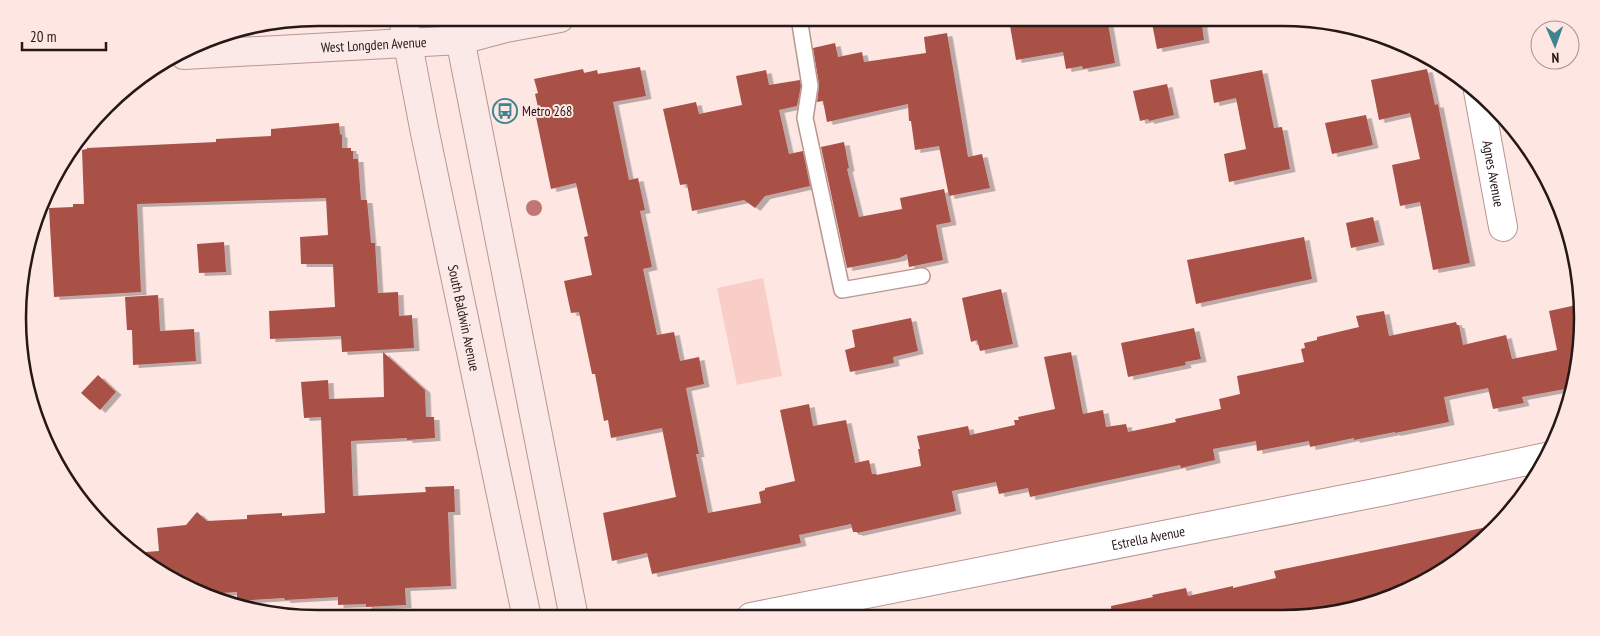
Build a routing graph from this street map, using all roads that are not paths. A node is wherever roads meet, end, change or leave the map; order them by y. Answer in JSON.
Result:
{"nodes":[{"id":1,"x":517,"y":26,"type":"edge"},
{"id":2,"x":801,"y":26,"type":"edge"},
{"id":3,"x":458,"y":29,"type":"edge"},
{"id":4,"x":406,"y":30,"type":"edge"},
{"id":5,"x":193,"y":54,"type":"edge"},
{"id":6,"x":1481,"y":105,"type":"edge"},
{"id":7,"x":1503,"y":227,"type":"dead end"},
{"id":8,"x":922,"y":276,"type":"dead end"},
{"id":9,"x":1538,"y":459,"type":"edge"},
{"id":10,"x":525,"y":610,"type":"edge"},
{"id":11,"x":572,"y":610,"type":"edge"},
{"id":12,"x":786,"y":610,"type":"edge"}],
"edges":[{"from":1,"to":3,"type":"main road","name":"West Longden Avenue"},
{"from":2,"to":8,"type":"lane"},
{"from":3,"to":4,"type":"main road","name":"West Longden Avenue"},
{"from":3,"to":11,"type":"main road"},
{"from":4,"to":5,"type":"main road","name":"West Longden Avenue"},
{"from":4,"to":10,"type":"main road","name":"South Baldwin Avenue"},
{"from":6,"to":7,"type":"street","name":"Agnes Avenue"},
{"from":9,"to":12,"type":"street","name":"Estrella Avenue"}]}
